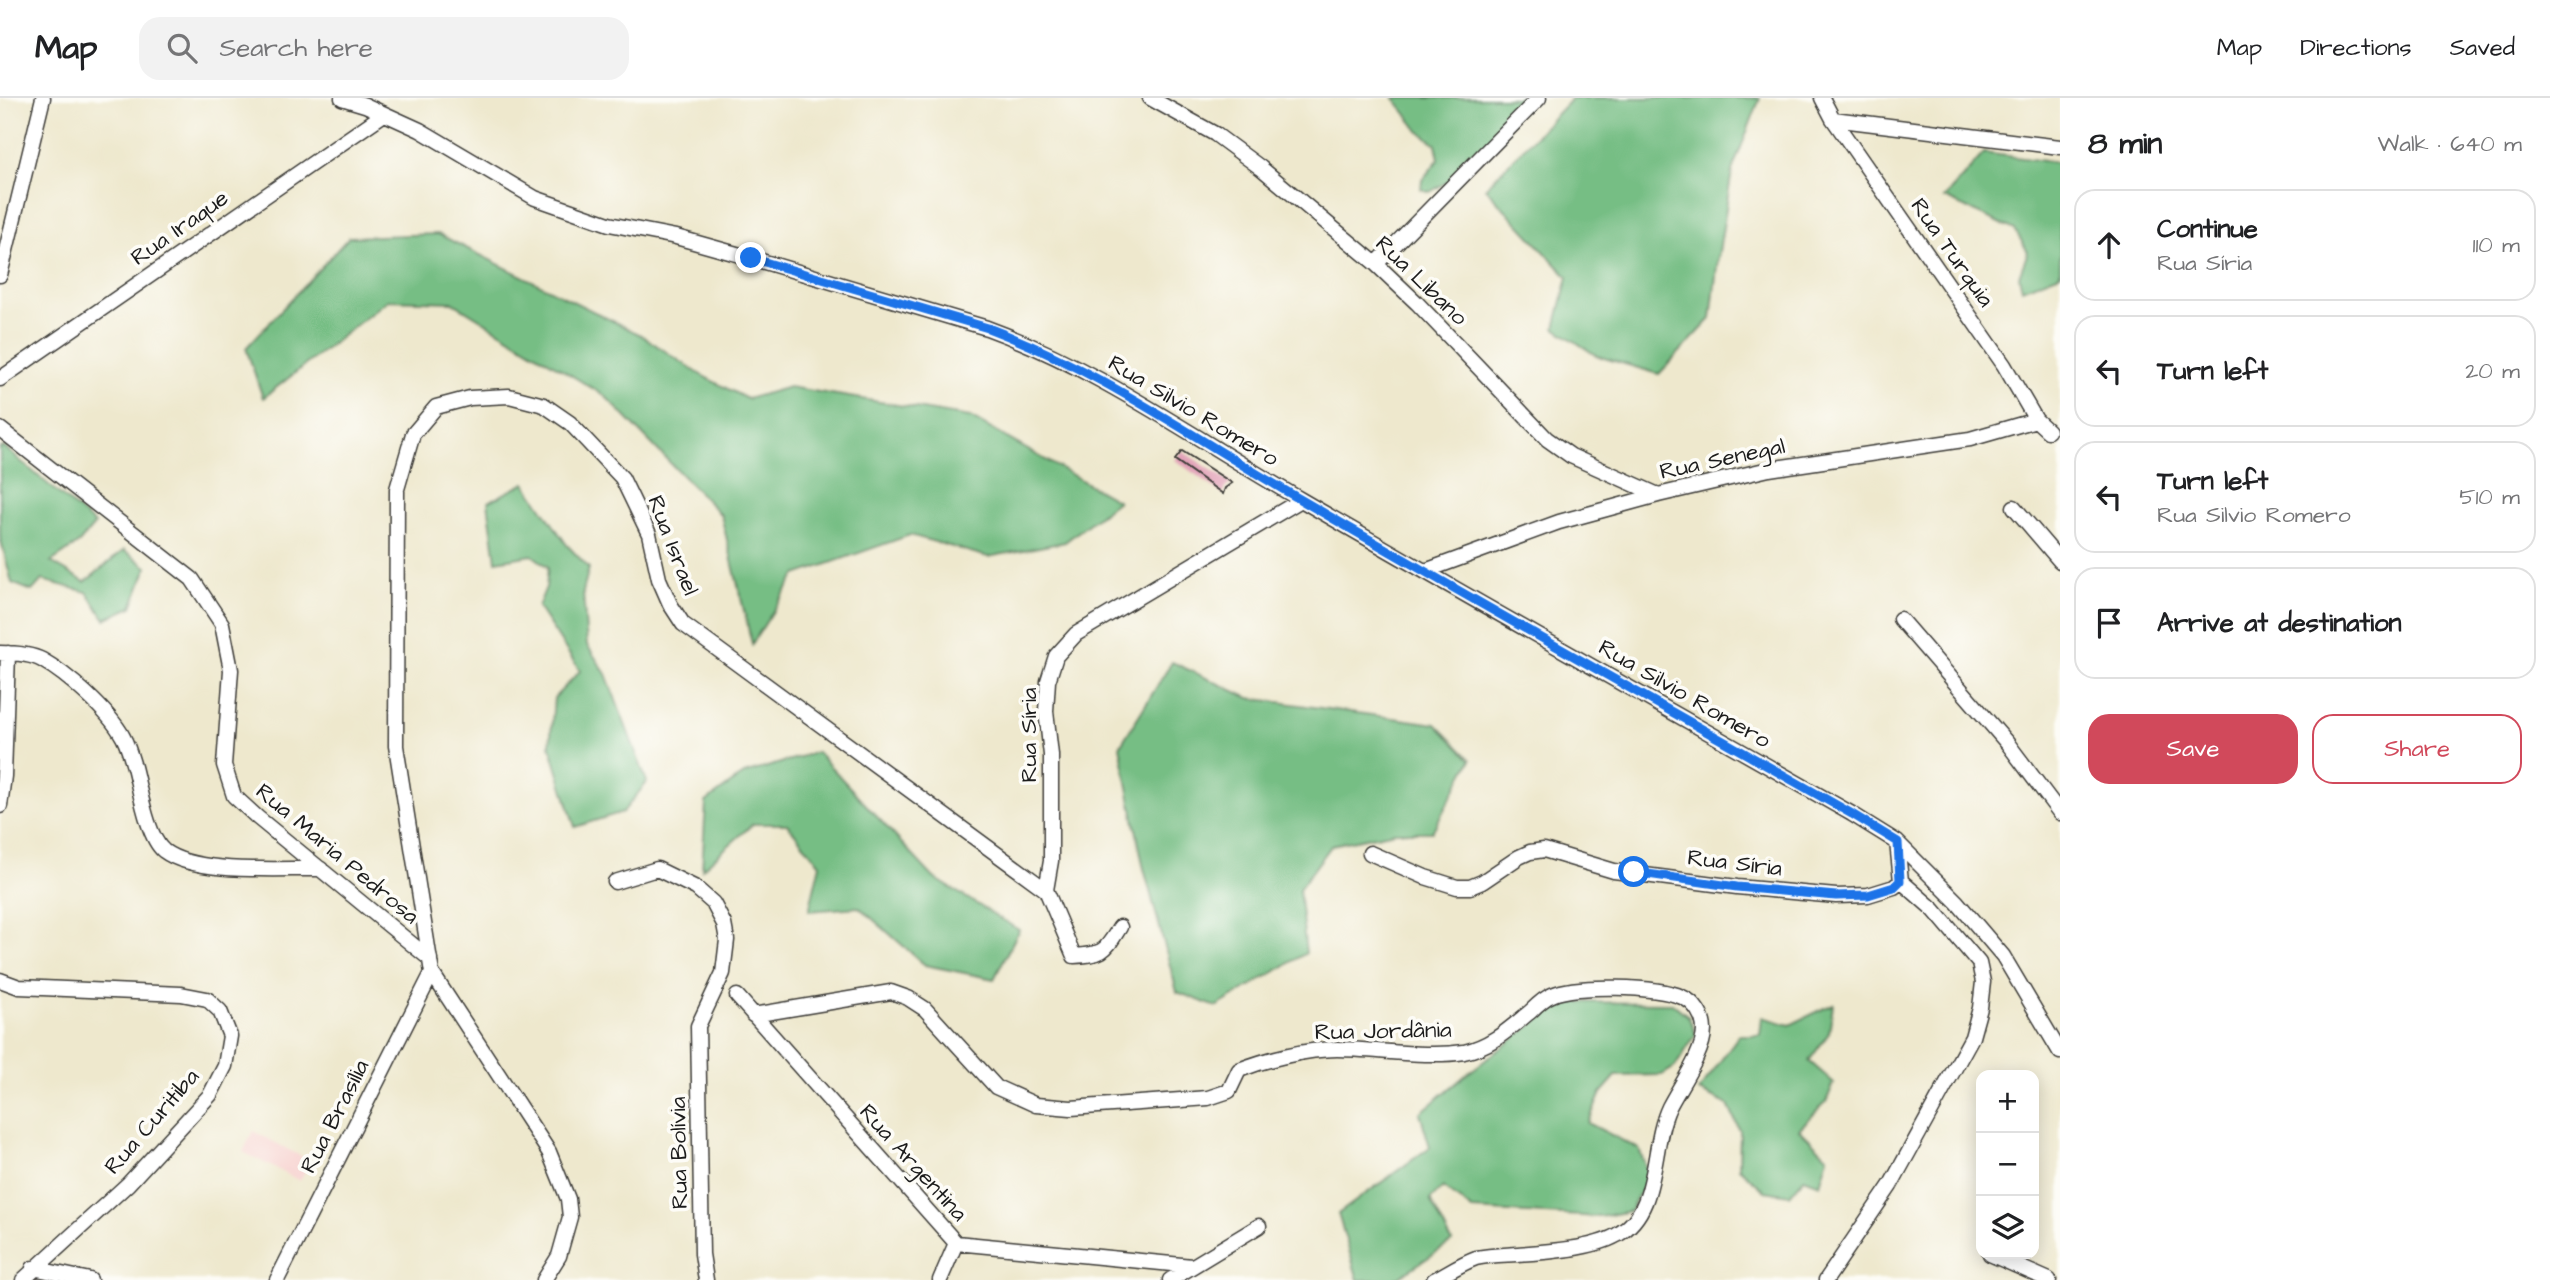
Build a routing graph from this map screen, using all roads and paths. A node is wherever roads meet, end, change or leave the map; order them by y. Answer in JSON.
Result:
{"nodes":[{"id":1,"x":43,"y":98,"type":"edge"},
{"id":2,"x":342,"y":98,"type":"edge"},
{"id":3,"x":1150,"y":98,"type":"edge"},
{"id":4,"x":1539,"y":98,"type":"edge"},
{"id":5,"x":1822,"y":98,"type":"edge"},
{"id":6,"x":384,"y":114,"type":"junction"},
{"id":7,"x":1833,"y":120,"type":"junction"},
{"id":8,"x":2060,"y":147,"type":"edge"},
{"id":9,"x":1376,"y":264,"type":"junction"},
{"id":10,"x":0,"y":275,"type":"edge"},
{"id":11,"x":0,"y":379,"type":"edge"},
{"id":12,"x":2035,"y":420,"type":"junction"},
{"id":13,"x":0,"y":429,"type":"edge"},
{"id":14,"x":2049,"y":431,"type":"dead end"},
{"id":15,"x":1658,"y":495,"type":"junction"},
{"id":16,"x":1301,"y":500,"type":"junction"},
{"id":17,"x":2014,"y":506,"type":"dead end"},
{"id":18,"x":2060,"y":562,"type":"edge"},
{"id":19,"x":1425,"y":571,"type":"junction"},
{"id":20,"x":1900,"y":619,"type":"dead end"},
{"id":21,"x":4,"y":653,"type":"edge"},
{"id":22,"x":0,"y":806,"type":"edge"},
{"id":23,"x":2060,"y":813,"type":"edge"},
{"id":24,"x":1898,"y":842,"type":"junction"},
{"id":25,"x":1370,"y":853,"type":"dead end"},
{"id":26,"x":321,"y":869,"type":"junction"},
{"id":27,"x":1900,"y":881,"type":"junction"},
{"id":28,"x":615,"y":882,"type":"dead end"},
{"id":29,"x":1046,"y":890,"type":"junction"},
{"id":30,"x":1120,"y":927,"type":"dead end"},
{"id":31,"x":431,"y":966,"type":"junction"},
{"id":32,"x":0,"y":980,"type":"edge"},
{"id":33,"x":737,"y":996,"type":"dead end"},
{"id":34,"x":753,"y":1015,"type":"junction"},
{"id":35,"x":2060,"y":1052,"type":"edge"},
{"id":36,"x":1259,"y":1226,"type":"dead end"},
{"id":37,"x":956,"y":1243,"type":"junction"},
{"id":38,"x":2001,"y":1259,"type":"edge"},
{"id":39,"x":1192,"y":1266,"type":"junction"},
{"id":40,"x":33,"y":1268,"type":"junction"},
{"id":41,"x":282,"y":1277,"type":"edge"},
{"id":42,"x":23,"y":1280,"type":"edge"},
{"id":43,"x":90,"y":1280,"type":"edge"},
{"id":44,"x":544,"y":1280,"type":"edge"},
{"id":45,"x":706,"y":1280,"type":"edge"},
{"id":46,"x":940,"y":1280,"type":"edge"},
{"id":47,"x":1170,"y":1280,"type":"edge"},
{"id":48,"x":1434,"y":1280,"type":"edge"},
{"id":49,"x":1826,"y":1280,"type":"edge"},
{"id":50,"x":2049,"y":1280,"type":"edge"}],
"edges":[{"from":1,"to":10,"type":"street"},
{"from":2,"to":6,"type":"street","name":"Rua Silvio Romero"},
{"from":3,"to":9,"type":"street","name":"Rua Libano"},
{"from":4,"to":9,"type":"street"},
{"from":5,"to":7,"type":"street","name":"Rua Turquia"},
{"from":6,"to":11,"type":"street","name":"Rua Iraque"},
{"from":6,"to":16,"type":"street","name":"Rua Silvio Romero"},
{"from":7,"to":8,"type":"street"},
{"from":7,"to":12,"type":"street","name":"Rua Turquia"},
{"from":9,"to":15,"type":"street","name":"Rua Libano"},
{"from":12,"to":14,"type":"street","name":"Rua Turquia"},
{"from":12,"to":15,"type":"street","name":"Rua Senegal"},
{"from":13,"to":26,"type":"street","name":"Rua Maria Pedrosa"},
{"from":15,"to":19,"type":"street","name":"Rua Senegal"},
{"from":16,"to":19,"type":"street","name":"Rua Silvio Romero"},
{"from":16,"to":29,"type":"street","name":"Rua Síria"},
{"from":17,"to":18,"type":"street"},
{"from":19,"to":24,"type":"street","name":"Rua Silvio Romero"},
{"from":20,"to":23,"type":"street"},
{"from":21,"to":22,"type":"street"},
{"from":21,"to":26,"type":"street"},
{"from":24,"to":27,"type":"street"},
{"from":24,"to":35,"type":"street","name":"Rua Silvio Romero"},
{"from":25,"to":27,"type":"street","name":"Rua Síria"},
{"from":26,"to":31,"type":"street","name":"Rua Maria Pedrosa"},
{"from":27,"to":49,"type":"street"},
{"from":28,"to":45,"type":"street","name":"Rua Bolívia"},
{"from":29,"to":30,"type":"street"},
{"from":29,"to":31,"type":"street","name":"Rua Israel"},
{"from":31,"to":41,"type":"street","name":"Rua Brasília"},
{"from":31,"to":44,"type":"street","name":"Rua Maria Pedrosa"},
{"from":32,"to":40,"type":"street","name":"Rua Curitiba"},
{"from":33,"to":34,"type":"street","name":"Rua Argentina"},
{"from":34,"to":37,"type":"street","name":"Rua Argentina"},
{"from":34,"to":48,"type":"street","name":"Rua Jordânia"},
{"from":36,"to":39,"type":"street"},
{"from":37,"to":39,"type":"street","name":"Rua Argentina"},
{"from":37,"to":46,"type":"street"},
{"from":38,"to":50,"type":"street"},
{"from":39,"to":47,"type":"street"},
{"from":40,"to":42,"type":"street","name":"Rua Curitiba"},
{"from":40,"to":43,"type":"street"}]}
